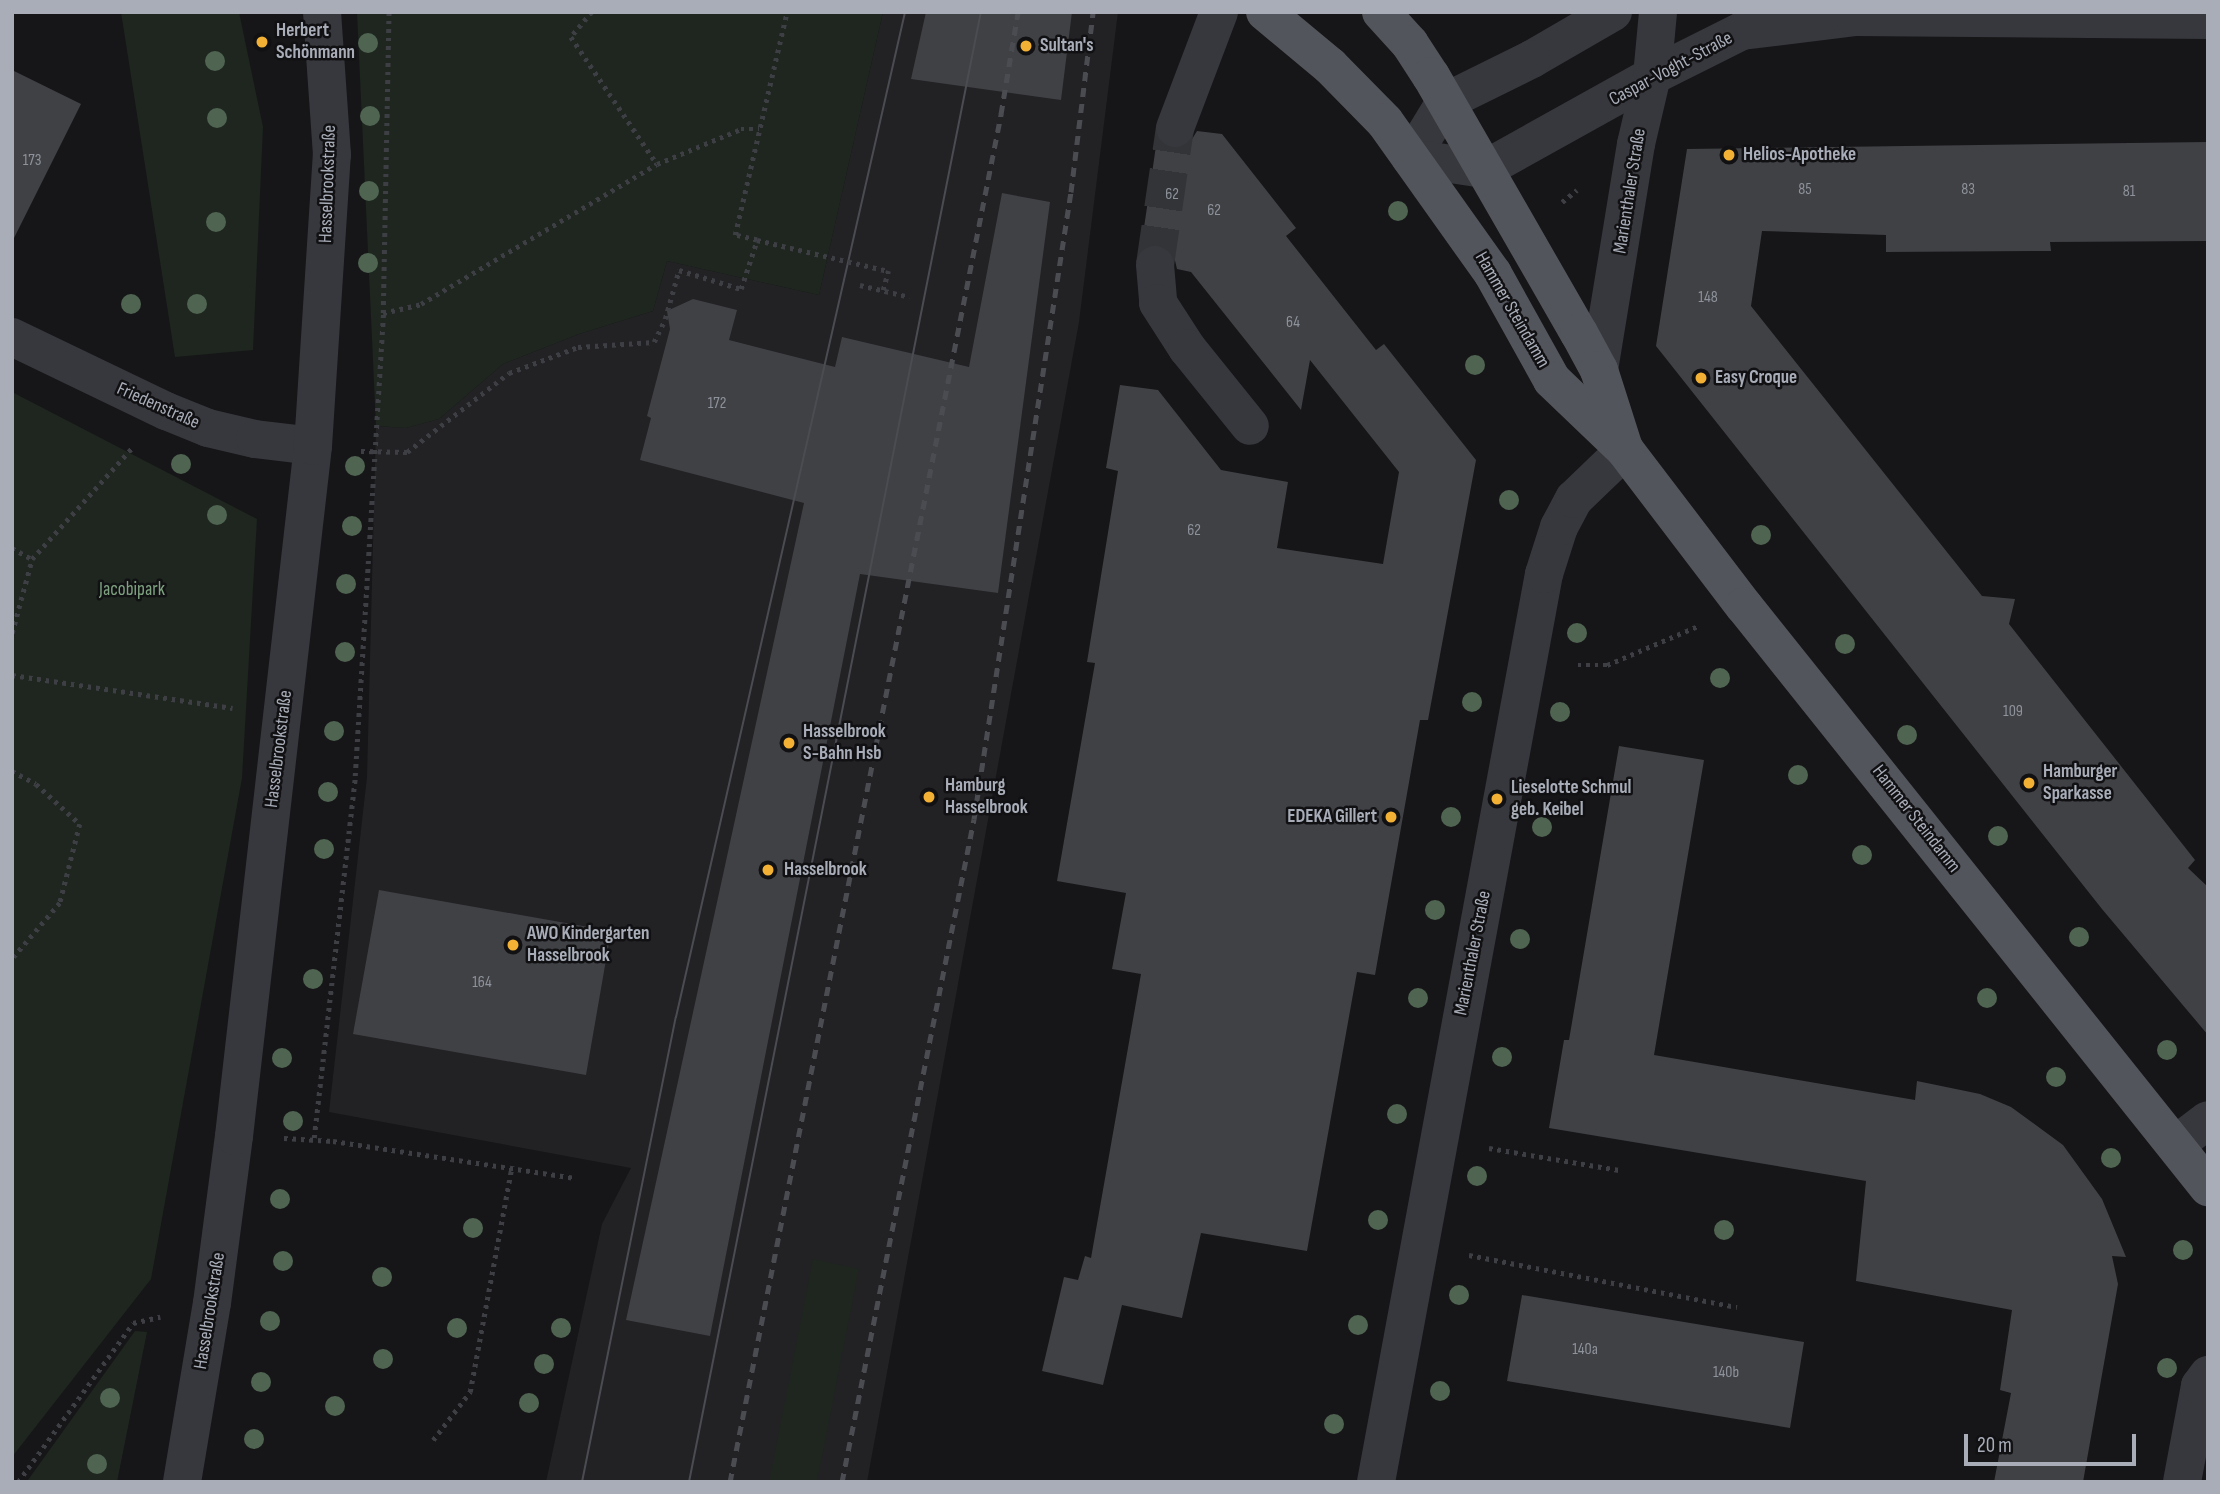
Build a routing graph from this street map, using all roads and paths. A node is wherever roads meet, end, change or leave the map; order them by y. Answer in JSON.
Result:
{"nodes":[{"id":1,"x":322,"y":12,"type":"edge"},
{"id":2,"x":389,"y":12,"type":"edge"},
{"id":3,"x":592,"y":12,"type":"edge"},
{"id":4,"x":787,"y":12,"type":"edge"},
{"id":5,"x":1219,"y":12,"type":"edge"},
{"id":6,"x":1265,"y":12,"type":"edge"},
{"id":7,"x":1381,"y":12,"type":"edge"},
{"id":8,"x":1613,"y":12,"type":"edge"},
{"id":9,"x":1658,"y":12,"type":"edge"},
{"id":10,"x":2208,"y":20,"type":"edge"},
{"id":11,"x":1652,"y":76,"type":"junction"},
{"id":12,"x":1446,"y":102,"type":"junction"},
{"id":13,"x":1175,"y":128,"type":"tunnel mouth"},
{"id":14,"x":759,"y":129,"type":"junction"},
{"id":15,"x":1411,"y":158,"type":"junction"},
{"id":16,"x":657,"y":164,"type":"junction"},
{"id":17,"x":1485,"y":169,"type":"junction"},
{"id":18,"x":757,"y":240,"type":"junction"},
{"id":19,"x":1155,"y":265,"type":"tunnel mouth"},
{"id":20,"x":860,"y":285,"type":"dead end"},
{"id":21,"x":883,"y":290,"type":"junction"},
{"id":22,"x":910,"y":297,"type":"dead end"},
{"id":23,"x":383,"y":313,"type":"junction"},
{"id":24,"x":12,"y":337,"type":"edge"},
{"id":25,"x":1599,"y":370,"type":"junction"},
{"id":26,"x":166,"y":411,"type":"junction"},
{"id":27,"x":1250,"y":426,"type":"dead end"},
{"id":28,"x":313,"y":446,"type":"junction"},
{"id":29,"x":1625,"y":450,"type":"junction"},
{"id":30,"x":375,"y":453,"type":"junction"},
{"id":31,"x":12,"y":548,"type":"edge"},
{"id":32,"x":32,"y":559,"type":"junction"},
{"id":33,"x":1744,"y":606,"type":"junction"},
{"id":34,"x":12,"y":633,"type":"edge"},
{"id":35,"x":1528,"y":664,"type":"junction"},
{"id":36,"x":12,"y":675,"type":"edge"},
{"id":37,"x":283,"y":716,"type":"junction"},
{"id":38,"x":12,"y":771,"type":"edge"},
{"id":39,"x":12,"y":959,"type":"edge"},
{"id":40,"x":2208,"y":1120,"type":"edge"},
{"id":41,"x":313,"y":1138,"type":"dead end"},
{"id":42,"x":1438,"y":1139,"type":"junction"},
{"id":43,"x":333,"y":1141,"type":"dead end"},
{"id":44,"x":2175,"y":1145,"type":"junction"},
{"id":45,"x":512,"y":1166,"type":"junction"},
{"id":46,"x":1619,"y":1170,"type":"dead end"},
{"id":47,"x":576,"y":1178,"type":"dead end"},
{"id":48,"x":2208,"y":1187,"type":"edge"},
{"id":49,"x":1417,"y":1245,"type":"junction"},
{"id":50,"x":212,"y":1303,"type":"junction"},
{"id":51,"x":1737,"y":1307,"type":"dead end"},
{"id":52,"x":2208,"y":1374,"type":"edge"},
{"id":53,"x":432,"y":1440,"type":"dead end"},
{"id":54,"x":18,"y":1482,"type":"edge"},
{"id":55,"x":182,"y":1482,"type":"edge"},
{"id":56,"x":1376,"y":1482,"type":"edge"},
{"id":57,"x":2182,"y":1482,"type":"edge"}],
"edges":[{"from":1,"to":28,"type":"street","name":"Hasselbrookstraße"},
{"from":2,"to":23,"type":"path"},
{"from":3,"to":16,"type":"path"},
{"from":4,"to":14,"type":"path"},
{"from":5,"to":13,"type":"street"},
{"from":6,"to":15,"type":"main road","name":"Hammer Steindamm"},
{"from":7,"to":12,"type":"main road","name":"Hammer Steindamm"},
{"from":8,"to":12,"type":"street"},
{"from":9,"to":11,"type":"street","name":"Marienthaler Straße"},
{"from":10,"to":11,"type":"street","name":"Caspar-Voght-Straße"},
{"from":11,"to":17,"type":"street","name":"Caspar-Voght-Straße"},
{"from":11,"to":25,"type":"street","name":"Marienthaler Straße"},
{"from":12,"to":15,"type":"street"},
{"from":12,"to":17,"type":"main road","name":"Hammer Steindamm"},
{"from":14,"to":16,"type":"path"},
{"from":14,"to":18,"type":"path"},
{"from":15,"to":17,"type":"street"},
{"from":15,"to":29,"type":"main road","name":"Hammer Steindamm"},
{"from":16,"to":23,"type":"path"},
{"from":17,"to":25,"type":"main road","name":"Hammer Steindamm"},
{"from":18,"to":21,"type":"path","bridge":true},
{"from":18,"to":30,"type":"path"},
{"from":19,"to":27,"type":"street"},
{"from":20,"to":21,"type":"path"},
{"from":21,"to":22,"type":"path"},
{"from":23,"to":30,"type":"path"},
{"from":24,"to":26,"type":"street","name":"Friedenstraße"},
{"from":25,"to":29,"type":"main road","name":"Hammer Steindamm"},
{"from":26,"to":28,"type":"street","name":"Friedenstraße"},
{"from":26,"to":32,"type":"path"},
{"from":28,"to":30,"type":"path"},
{"from":28,"to":37,"type":"street","name":"Hasselbrookstraße"},
{"from":29,"to":33,"type":"main road","name":"Hammer Steindamm"},
{"from":29,"to":35,"type":"street","name":"Marienthaler Straße"},
{"from":30,"to":41,"type":"path"},
{"from":31,"to":32,"type":"path"},
{"from":32,"to":34,"type":"path"},
{"from":33,"to":35,"type":"path"},
{"from":33,"to":44,"type":"main road","name":"Hammer Steindamm"},
{"from":35,"to":42,"type":"street","name":"Marienthaler Straße"},
{"from":36,"to":37,"type":"path"},
{"from":37,"to":50,"type":"street","name":"Hasselbrookstraße"},
{"from":38,"to":39,"type":"path"},
{"from":40,"to":44,"type":"street"},
{"from":42,"to":46,"type":"path"},
{"from":42,"to":49,"type":"street","name":"Marienthaler Straße"},
{"from":43,"to":45,"type":"path"},
{"from":44,"to":48,"type":"main road","name":"Hammer Steindamm"},
{"from":45,"to":47,"type":"path"},
{"from":45,"to":53,"type":"path"},
{"from":49,"to":51,"type":"path"},
{"from":49,"to":56,"type":"street","name":"Marienthaler Straße"},
{"from":50,"to":54,"type":"path"},
{"from":50,"to":55,"type":"street","name":"Hasselbrookstraße"},
{"from":52,"to":57,"type":"street"}]}
